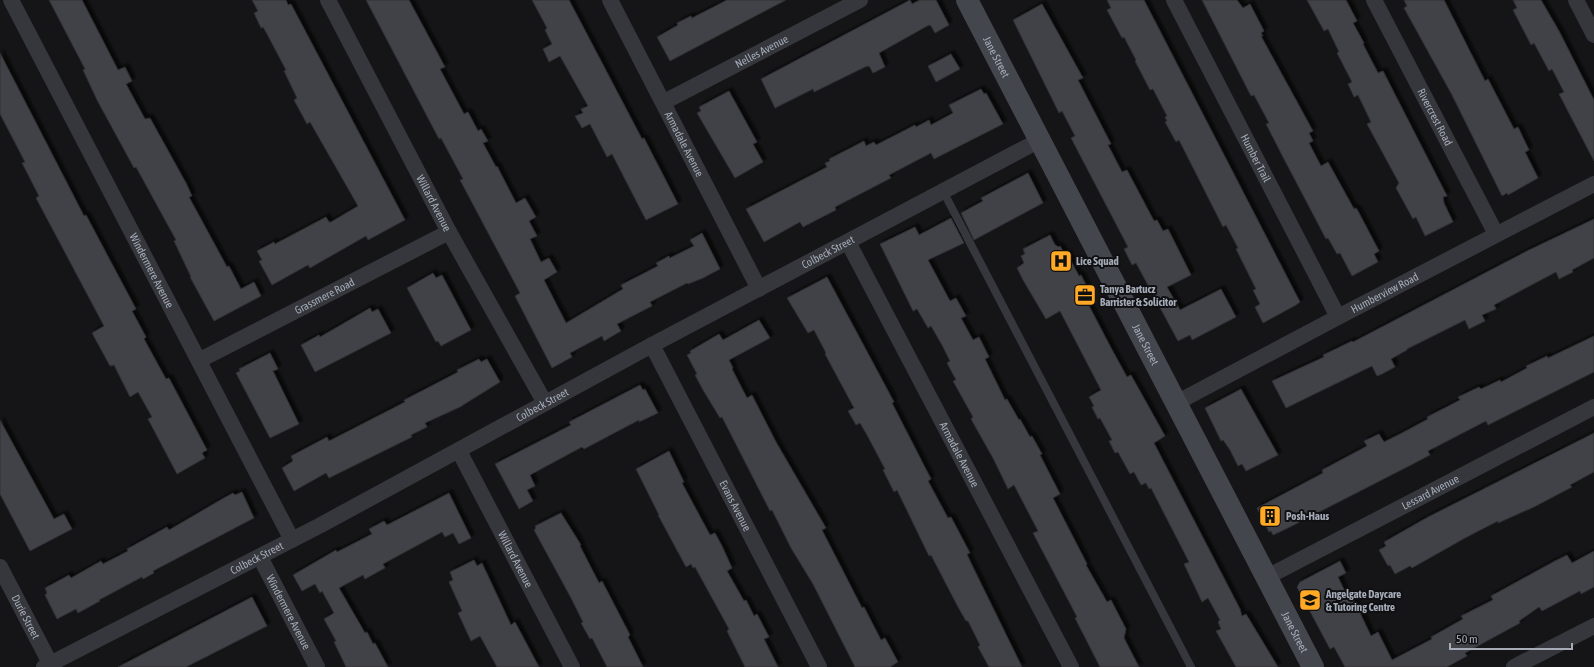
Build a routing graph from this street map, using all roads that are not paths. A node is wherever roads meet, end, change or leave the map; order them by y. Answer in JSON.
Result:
{"nodes":[{"id":1,"x":11,"y":0,"type":"edge"},
{"id":2,"x":328,"y":0,"type":"edge"},
{"id":3,"x":610,"y":0,"type":"edge"},
{"id":4,"x":860,"y":0,"type":"edge"},
{"id":5,"x":967,"y":0,"type":"edge"},
{"id":6,"x":1174,"y":0,"type":"edge"},
{"id":7,"x":1374,"y":0,"type":"edge"},
{"id":8,"x":1576,"y":0,"type":"edge"},
{"id":9,"x":1594,"y":35,"type":"edge"},
{"id":10,"x":664,"y":102,"type":"junction"},
{"id":11,"x":1040,"y":140,"type":"junction"},
{"id":12,"x":1594,"y":184,"type":"edge"},
{"id":13,"x":943,"y":191,"type":"junction"},
{"id":14,"x":449,"y":232,"type":"junction"},
{"id":15,"x":1496,"y":234,"type":"junction"},
{"id":16,"x":848,"y":242,"type":"junction"},
{"id":17,"x":759,"y":289,"type":"junction"},
{"id":18,"x":1338,"y":317,"type":"junction"},
{"id":19,"x":652,"y":345,"type":"junction"},
{"id":20,"x":200,"y":360,"type":"junction"},
{"id":21,"x":545,"y":403,"type":"junction"},
{"id":22,"x":1176,"y":403,"type":"junction"},
{"id":23,"x":1594,"y":407,"type":"edge"},
{"id":24,"x":459,"y":451,"type":"junction"},
{"id":25,"x":292,"y":540,"type":"junction"},
{"id":26,"x":260,"y":557,"type":"junction"},
{"id":27,"x":0,"y":567,"type":"edge"},
{"id":28,"x":1267,"y":577,"type":"junction"},
{"id":29,"x":1594,"y":626,"type":"edge"},
{"id":30,"x":48,"y":666,"type":"edge"},
{"id":31,"x":317,"y":667,"type":"edge"},
{"id":32,"x":572,"y":667,"type":"edge"},
{"id":33,"x":819,"y":667,"type":"edge"},
{"id":34,"x":1071,"y":667,"type":"edge"},
{"id":35,"x":1191,"y":667,"type":"edge"},
{"id":36,"x":1313,"y":667,"type":"edge"},
{"id":37,"x":1514,"y":667,"type":"edge"}],
"edges":[{"from":1,"to":20,"type":"street","name":"Windermere Avenue"},
{"from":2,"to":14,"type":"street","name":"Willard Avenue"},
{"from":3,"to":10,"type":"street","name":"Armadale Avenue"},
{"from":4,"to":10,"type":"street","name":"Nelles Avenue"},
{"from":5,"to":11,"type":"main road","name":"Jane Street"},
{"from":6,"to":18,"type":"street","name":"Humber Trail"},
{"from":7,"to":15,"type":"street","name":"Rivercrest Road"},
{"from":8,"to":9,"type":"street"},
{"from":10,"to":17,"type":"street","name":"Armadale Avenue"},
{"from":11,"to":13,"type":"street","name":"Colbeck Street"},
{"from":11,"to":22,"type":"main road","name":"Jane Street"},
{"from":12,"to":15,"type":"street","name":"Humberview Road"},
{"from":13,"to":16,"type":"street","name":"Colbeck Street"},
{"from":13,"to":35,"type":"lane"},
{"from":14,"to":20,"type":"street","name":"Grassmere Road"},
{"from":14,"to":21,"type":"street","name":"Willard Avenue"},
{"from":15,"to":18,"type":"street","name":"Humberview Road"},
{"from":16,"to":17,"type":"street","name":"Colbeck Street"},
{"from":16,"to":34,"type":"street","name":"Armadale Avenue"},
{"from":17,"to":19,"type":"street","name":"Colbeck Street"},
{"from":18,"to":22,"type":"street","name":"Humberview Road"},
{"from":19,"to":21,"type":"street","name":"Colbeck Street"},
{"from":19,"to":33,"type":"street","name":"Evans Avenue"},
{"from":20,"to":25,"type":"street","name":"Windermere Avenue"},
{"from":21,"to":24,"type":"street","name":"Colbeck Street"},
{"from":22,"to":28,"type":"main road","name":"Jane Street"},
{"from":23,"to":28,"type":"street","name":"Lessard Avenue"},
{"from":24,"to":25,"type":"street","name":"Colbeck Street"},
{"from":24,"to":32,"type":"street","name":"Willard Avenue"},
{"from":25,"to":26,"type":"street","name":"Colbeck Street"},
{"from":26,"to":30,"type":"street","name":"Colbeck Street"},
{"from":26,"to":31,"type":"street","name":"Windermere Avenue"},
{"from":27,"to":30,"type":"street","name":"Durie Street"},
{"from":28,"to":36,"type":"main road","name":"Jane Street"},
{"from":29,"to":37,"type":"street"}]}
